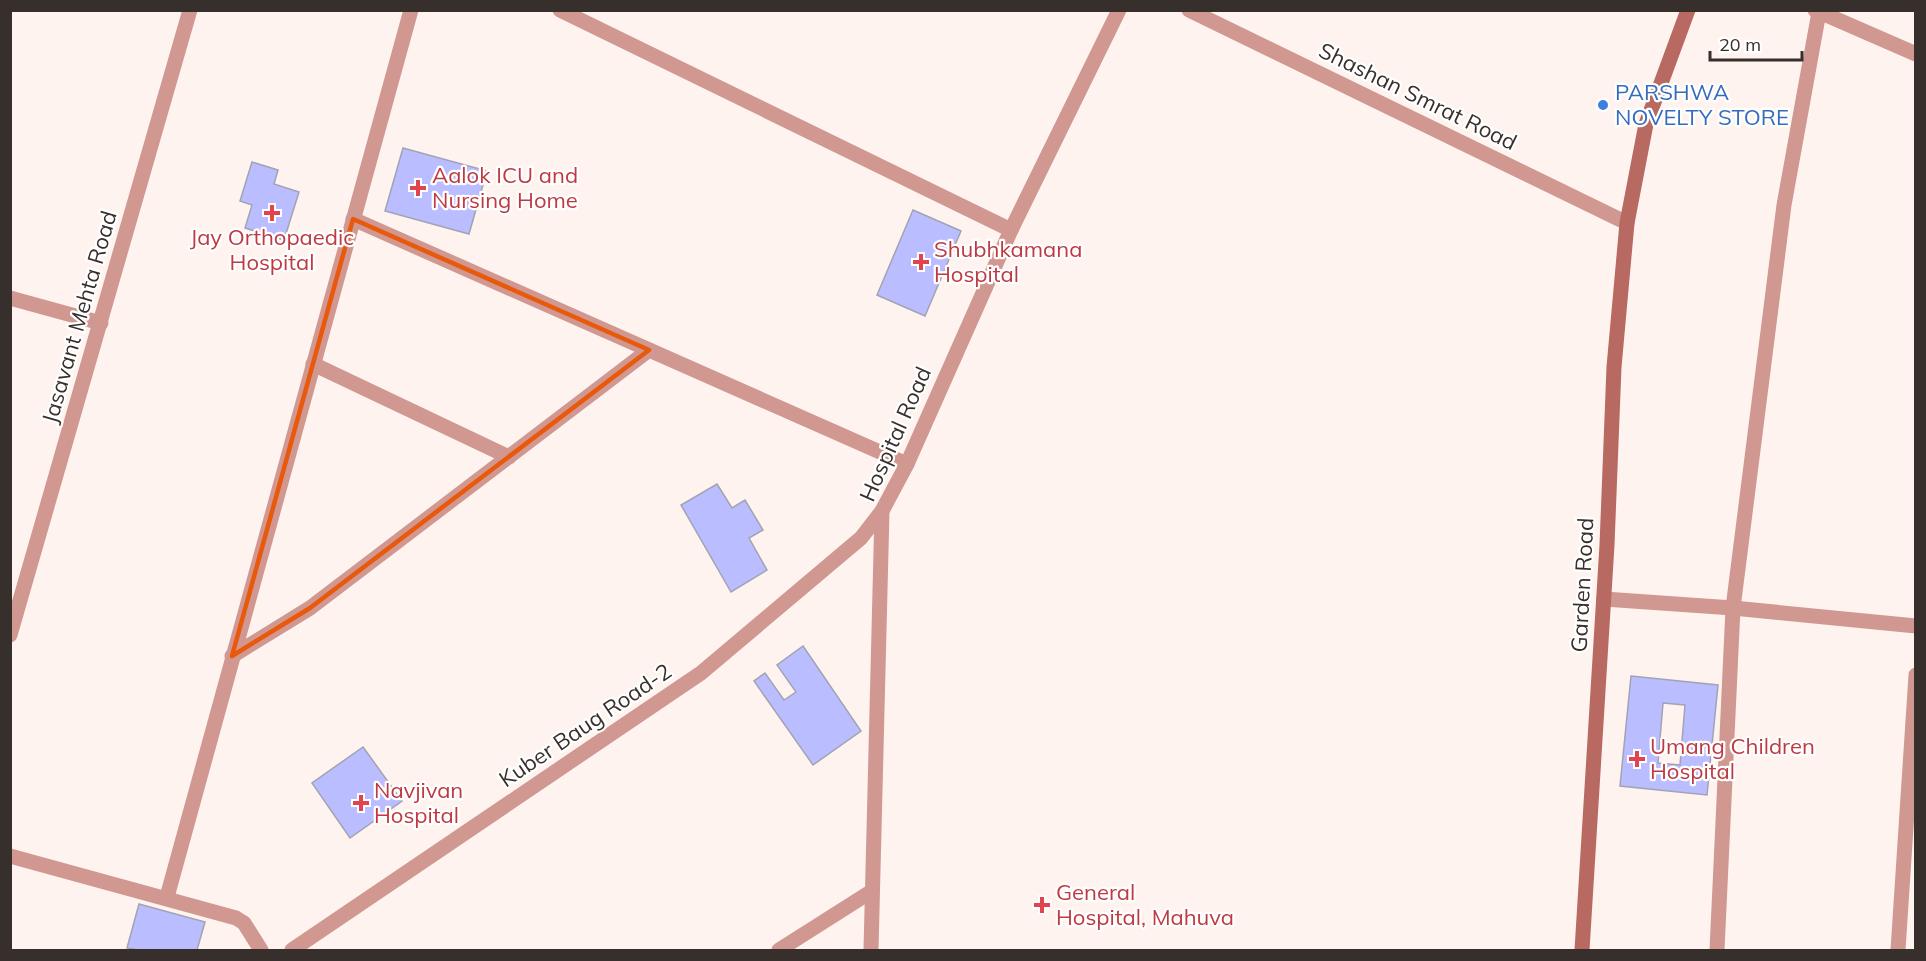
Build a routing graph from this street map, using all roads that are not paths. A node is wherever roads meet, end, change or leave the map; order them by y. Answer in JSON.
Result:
{"nodes":[{"id":1,"x":190,"y":10,"type":"edge"},
{"id":2,"x":411,"y":10,"type":"edge"},
{"id":3,"x":560,"y":10,"type":"edge"},
{"id":4,"x":1119,"y":10,"type":"edge"},
{"id":5,"x":1190,"y":10,"type":"edge"},
{"id":6,"x":1688,"y":10,"type":"edge"},
{"id":7,"x":1817,"y":11,"type":"edge"},
{"id":8,"x":1916,"y":54,"type":"edge"},
{"id":9,"x":353,"y":219,"type":"junction"},
{"id":10,"x":1628,"y":223,"type":"junction"},
{"id":11,"x":1011,"y":231,"type":"junction"},
{"id":12,"x":10,"y":298,"type":"edge"},
{"id":13,"x":100,"y":323,"type":"junction"},
{"id":14,"x":649,"y":350,"type":"junction"},
{"id":15,"x":313,"y":364,"type":"junction"},
{"id":16,"x":509,"y":457,"type":"junction"},
{"id":17,"x":907,"y":464,"type":"junction"},
{"id":18,"x":882,"y":511,"type":"junction"},
{"id":19,"x":1604,"y":599,"type":"junction"},
{"id":20,"x":1733,"y":608,"type":"junction"},
{"id":21,"x":1916,"y":626,"type":"edge"},
{"id":22,"x":10,"y":635,"type":"edge"},
{"id":23,"x":232,"y":656,"type":"junction"},
{"id":24,"x":1916,"y":675,"type":"edge"},
{"id":25,"x":10,"y":856,"type":"edge"},
{"id":26,"x":872,"y":891,"type":"junction"},
{"id":27,"x":167,"y":897,"type":"junction"},
{"id":28,"x":261,"y":951,"type":"edge"},
{"id":29,"x":292,"y":951,"type":"edge"},
{"id":30,"x":779,"y":951,"type":"edge"},
{"id":31,"x":870,"y":951,"type":"edge"},
{"id":32,"x":1582,"y":951,"type":"edge"},
{"id":33,"x":1717,"y":951,"type":"edge"},
{"id":34,"x":1898,"y":951,"type":"edge"}],
"edges":[{"from":1,"to":13,"type":"street","name":"Jasavant Mehta Road"},
{"from":2,"to":9,"type":"street"},
{"from":3,"to":11,"type":"street"},
{"from":4,"to":11,"type":"street","name":"Hospital Road"},
{"from":5,"to":10,"type":"street","name":"Shashan Smrat Road"},
{"from":6,"to":10,"type":"main road","name":"Garden Road"},
{"from":7,"to":8,"type":"street"},
{"from":7,"to":20,"type":"street"},
{"from":9,"to":14,"type":"street"},
{"from":9,"to":15,"type":"street"},
{"from":10,"to":19,"type":"main road","name":"Garden Road"},
{"from":11,"to":17,"type":"street","name":"Hospital Road"},
{"from":12,"to":13,"type":"street"},
{"from":13,"to":22,"type":"street","name":"Jasavant Mehta Road"},
{"from":14,"to":16,"type":"street"},
{"from":14,"to":17,"type":"street"},
{"from":15,"to":16,"type":"street"},
{"from":15,"to":23,"type":"street"},
{"from":16,"to":23,"type":"street"},
{"from":17,"to":18,"type":"street","name":"Hospital Road"},
{"from":18,"to":26,"type":"street","name":"Hospital Road"},
{"from":18,"to":29,"type":"street","name":"Kuber Baug Road-2"},
{"from":19,"to":20,"type":"street"},
{"from":19,"to":32,"type":"main road","name":"Garden Road"},
{"from":20,"to":21,"type":"street"},
{"from":20,"to":33,"type":"street"},
{"from":23,"to":27,"type":"street"},
{"from":24,"to":34,"type":"street"},
{"from":25,"to":27,"type":"street"},
{"from":26,"to":30,"type":"street"},
{"from":26,"to":31,"type":"street","name":"Hospital Road"},
{"from":27,"to":28,"type":"street"}]}
